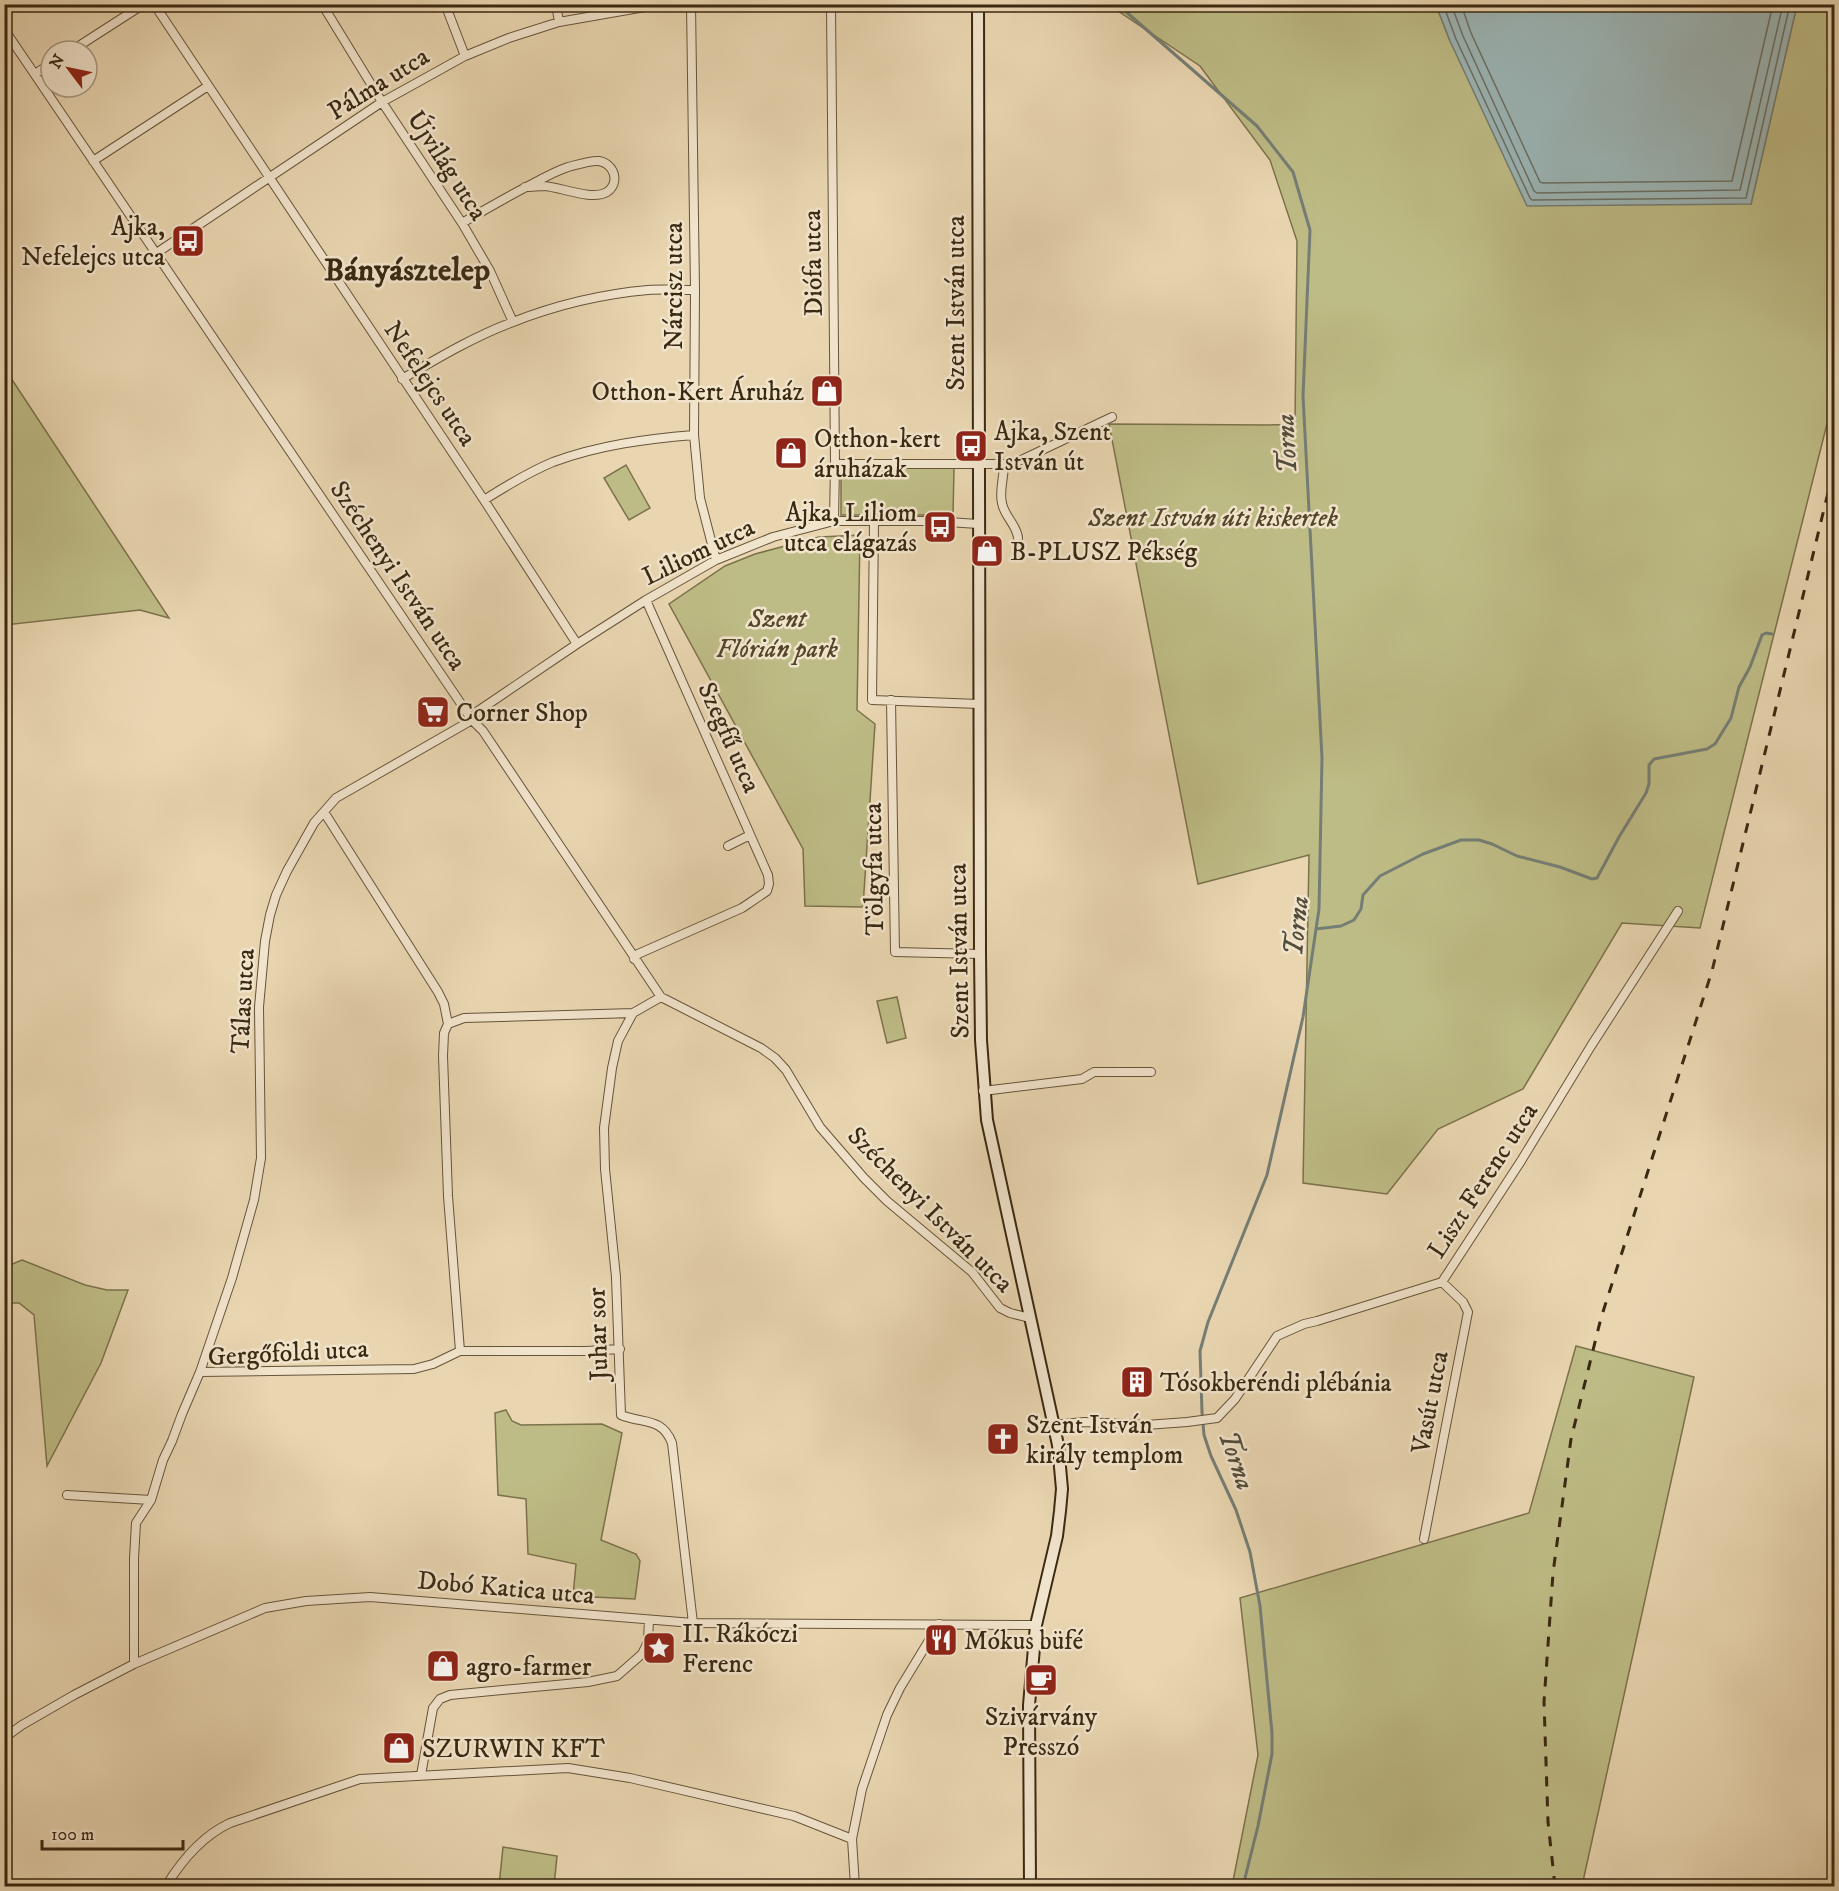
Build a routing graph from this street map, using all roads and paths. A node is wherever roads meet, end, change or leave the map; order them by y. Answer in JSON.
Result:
{"nodes":[{"id":1,"x":144,"y":4,"type":"edge"},
{"id":2,"x":154,"y":4,"type":"edge"},
{"id":3,"x":322,"y":4,"type":"edge"},
{"id":4,"x":445,"y":4,"type":"edge"},
{"id":5,"x":556,"y":4,"type":"edge"},
{"id":6,"x":662,"y":4,"type":"edge"},
{"id":7,"x":831,"y":4,"type":"edge"},
{"id":8,"x":978,"y":4,"type":"edge"},
{"id":9,"x":649,"y":5,"type":"edge"},
{"id":10,"x":690,"y":6,"type":"edge"},
{"id":11,"x":559,"y":22,"type":"junction"},
{"id":12,"x":4,"y":29,"type":"edge"},
{"id":13,"x":90,"y":39,"type":"edge"},
{"id":14,"x":465,"y":56,"type":"junction"},
{"id":15,"x":39,"y":71,"type":"edge"},
{"id":16,"x":34,"y":74,"type":"junction"},
{"id":17,"x":208,"y":86,"type":"junction"},
{"id":18,"x":382,"y":102,"type":"junction"},
{"id":19,"x":93,"y":161,"type":"junction"},
{"id":20,"x":270,"y":179,"type":"junction"},
{"id":21,"x":525,"y":187,"type":"junction"},
{"id":22,"x":462,"y":223,"type":"junction"},
{"id":23,"x":156,"y":254,"type":"junction"},
{"id":24,"x":694,"y":290,"type":"junction"},
{"id":25,"x":513,"y":322,"type":"junction"},
{"id":26,"x":402,"y":379,"type":"junction"},
{"id":27,"x":1112,"y":417,"type":"dead end"},
{"id":28,"x":694,"y":435,"type":"junction"},
{"id":29,"x":835,"y":464,"type":"junction"},
{"id":30,"x":1004,"y":464,"type":"junction"},
{"id":31,"x":978,"y":465,"type":"junction"},
{"id":32,"x":484,"y":500,"type":"junction"},
{"id":33,"x":834,"y":522,"type":"junction"},
{"id":34,"x":874,"y":522,"type":"junction"},
{"id":35,"x":978,"y":524,"type":"junction"},
{"id":36,"x":1018,"y":538,"type":"dead end"},
{"id":37,"x":717,"y":560,"type":"junction"},
{"id":38,"x":646,"y":600,"type":"junction"},
{"id":39,"x":577,"y":644,"type":"junction"},
{"id":40,"x":891,"y":700,"type":"junction"},
{"id":41,"x":979,"y":704,"type":"junction"},
{"id":42,"x":472,"y":720,"type":"junction"},
{"id":43,"x":324,"y":812,"type":"junction"},
{"id":44,"x":750,"y":835,"type":"junction"},
{"id":45,"x":728,"y":846,"type":"dead end"},
{"id":46,"x":1678,"y":911,"type":"dead end"},
{"id":47,"x":980,"y":954,"type":"junction"},
{"id":48,"x":634,"y":959,"type":"junction"},
{"id":49,"x":661,"y":997,"type":"junction"},
{"id":50,"x":633,"y":1013,"type":"junction"},
{"id":51,"x":448,"y":1024,"type":"junction"},
{"id":52,"x":1151,"y":1072,"type":"dead end"},
{"id":53,"x":983,"y":1091,"type":"junction"},
{"id":54,"x":1442,"y":1282,"type":"junction"},
{"id":55,"x":1030,"y":1318,"type":"junction"},
{"id":56,"x":620,"y":1349,"type":"junction"},
{"id":57,"x":460,"y":1351,"type":"junction"},
{"id":58,"x":200,"y":1372,"type":"junction"},
{"id":59,"x":1053,"y":1425,"type":"junction"},
{"id":60,"x":67,"y":1495,"type":"dead end"},
{"id":61,"x":151,"y":1500,"type":"junction"},
{"id":62,"x":1425,"y":1539,"type":"dead end"},
{"id":63,"x":649,"y":1620,"type":"junction"},
{"id":64,"x":693,"y":1623,"type":"junction"},
{"id":65,"x":939,"y":1624,"type":"junction"},
{"id":66,"x":1036,"y":1625,"type":"junction"},
{"id":67,"x":134,"y":1664,"type":"junction"},
{"id":68,"x":4,"y":1738,"type":"edge"},
{"id":69,"x":421,"y":1775,"type":"junction"},
{"id":70,"x":852,"y":1839,"type":"junction"},
{"id":71,"x":166,"y":1887,"type":"edge"},
{"id":72,"x":855,"y":1887,"type":"edge"},
{"id":73,"x":1030,"y":1887,"type":"edge"}],
"edges":[{"from":1,"to":13,"type":"street"},
{"from":2,"to":17,"type":"street","name":"Nefelejcs utca"},
{"from":3,"to":18,"type":"street","name":"Újvilág utca"},
{"from":4,"to":14,"type":"street"},
{"from":5,"to":11,"type":"street"},
{"from":6,"to":9,"type":"street","name":"Pálma utca"},
{"from":7,"to":29,"type":"street","name":"Diófa utca"},
{"from":8,"to":31,"type":"main road","name":"Szent István utca"},
{"from":9,"to":11,"type":"street","name":"Pálma utca"},
{"from":10,"to":24,"type":"street","name":"Nárcisz utca"},
{"from":11,"to":14,"type":"street","name":"Pálma utca"},
{"from":12,"to":16,"type":"street","name":"Széchenyi István utca"},
{"from":14,"to":18,"type":"street","name":"Pálma utca"},
{"from":15,"to":16,"type":"street"},
{"from":16,"to":19,"type":"street","name":"Széchenyi István utca"},
{"from":17,"to":19,"type":"street"},
{"from":17,"to":20,"type":"street","name":"Nefelejcs utca"},
{"from":18,"to":20,"type":"street","name":"Pálma utca"},
{"from":18,"to":22,"type":"street","name":"Újvilág utca"},
{"from":19,"to":23,"type":"street","name":"Széchenyi István utca"},
{"from":20,"to":23,"type":"street","name":"Pálma utca"},
{"from":20,"to":26,"type":"street","name":"Nefelejcs utca"},
{"from":21,"to":21,"type":"street"},
{"from":21,"to":22,"type":"street"},
{"from":22,"to":25,"type":"street","name":"Újvilág utca"},
{"from":23,"to":42,"type":"street","name":"Széchenyi István utca"},
{"from":24,"to":25,"type":"street"},
{"from":24,"to":28,"type":"street","name":"Nárcisz utca"},
{"from":25,"to":26,"type":"street"},
{"from":26,"to":32,"type":"street","name":"Nefelejcs utca"},
{"from":27,"to":30,"type":"street"},
{"from":28,"to":32,"type":"street"},
{"from":28,"to":37,"type":"street","name":"Nárcisz utca"},
{"from":29,"to":31,"type":"street"},
{"from":29,"to":33,"type":"street","name":"Diófa utca"},
{"from":30,"to":31,"type":"street"},
{"from":30,"to":36,"type":"street"},
{"from":31,"to":35,"type":"main road","name":"Szent István utca"},
{"from":32,"to":39,"type":"street","name":"Nefelejcs utca"},
{"from":33,"to":34,"type":"street","name":"Liliom utca"},
{"from":33,"to":37,"type":"street","name":"Liliom utca"},
{"from":34,"to":35,"type":"street","name":"Liliom utca"},
{"from":34,"to":40,"type":"street"},
{"from":35,"to":41,"type":"main road","name":"Szent István utca"},
{"from":37,"to":38,"type":"street","name":"Liliom utca"},
{"from":38,"to":39,"type":"street","name":"Liliom utca"},
{"from":38,"to":44,"type":"street","name":"Szegfű utca"},
{"from":39,"to":42,"type":"street","name":"Liliom utca"},
{"from":40,"to":41,"type":"street"},
{"from":40,"to":47,"type":"street","name":"Tölgyfa utca"},
{"from":41,"to":47,"type":"main road","name":"Szent István utca"},
{"from":42,"to":43,"type":"street","name":"Tálas utca"},
{"from":42,"to":48,"type":"street","name":"Széchenyi István utca"},
{"from":43,"to":51,"type":"street"},
{"from":43,"to":58,"type":"street","name":"Tálas utca"},
{"from":44,"to":45,"type":"street"},
{"from":44,"to":48,"type":"street","name":"Szegfű utca"},
{"from":46,"to":54,"type":"street","name":"Liszt Ferenc utca"},
{"from":47,"to":53,"type":"main road","name":"Szent István utca"},
{"from":48,"to":49,"type":"street","name":"Széchenyi István utca"},
{"from":49,"to":50,"type":"street"},
{"from":49,"to":55,"type":"street","name":"Széchenyi István utca"},
{"from":50,"to":51,"type":"street"},
{"from":50,"to":56,"type":"street","name":"Juhar sor"},
{"from":51,"to":57,"type":"street"},
{"from":52,"to":53,"type":"street"},
{"from":53,"to":55,"type":"main road","name":"Szent István utca"},
{"from":54,"to":59,"type":"street","name":"Liszt Ferenc utca"},
{"from":54,"to":62,"type":"street","name":"Vasút utca"},
{"from":55,"to":59,"type":"main road","name":"Szent István utca"},
{"from":56,"to":57,"type":"street","name":"Gergőföldi utca"},
{"from":56,"to":64,"type":"street","name":"Juhar sor"},
{"from":57,"to":58,"type":"street","name":"Gergőföldi utca"},
{"from":58,"to":61,"type":"street","name":"Gergőföldi utca"},
{"from":59,"to":66,"type":"main road","name":"Szent István utca"},
{"from":60,"to":61,"type":"street"},
{"from":61,"to":67,"type":"street","name":"Gergőföldi utca"},
{"from":63,"to":64,"type":"street","name":"Dobó Katica utca"},
{"from":63,"to":67,"type":"street","name":"Dobó Katica utca"},
{"from":63,"to":69,"type":"street"},
{"from":64,"to":65,"type":"street","name":"Dobó Katica utca"},
{"from":65,"to":66,"type":"street","name":"Dobó Katica utca"},
{"from":65,"to":70,"type":"street"},
{"from":66,"to":73,"type":"main road","name":"Szent István utca"},
{"from":67,"to":68,"type":"street","name":"Dobó Katica utca"},
{"from":69,"to":70,"type":"street"},
{"from":69,"to":71,"type":"street"},
{"from":70,"to":72,"type":"street"}]}
